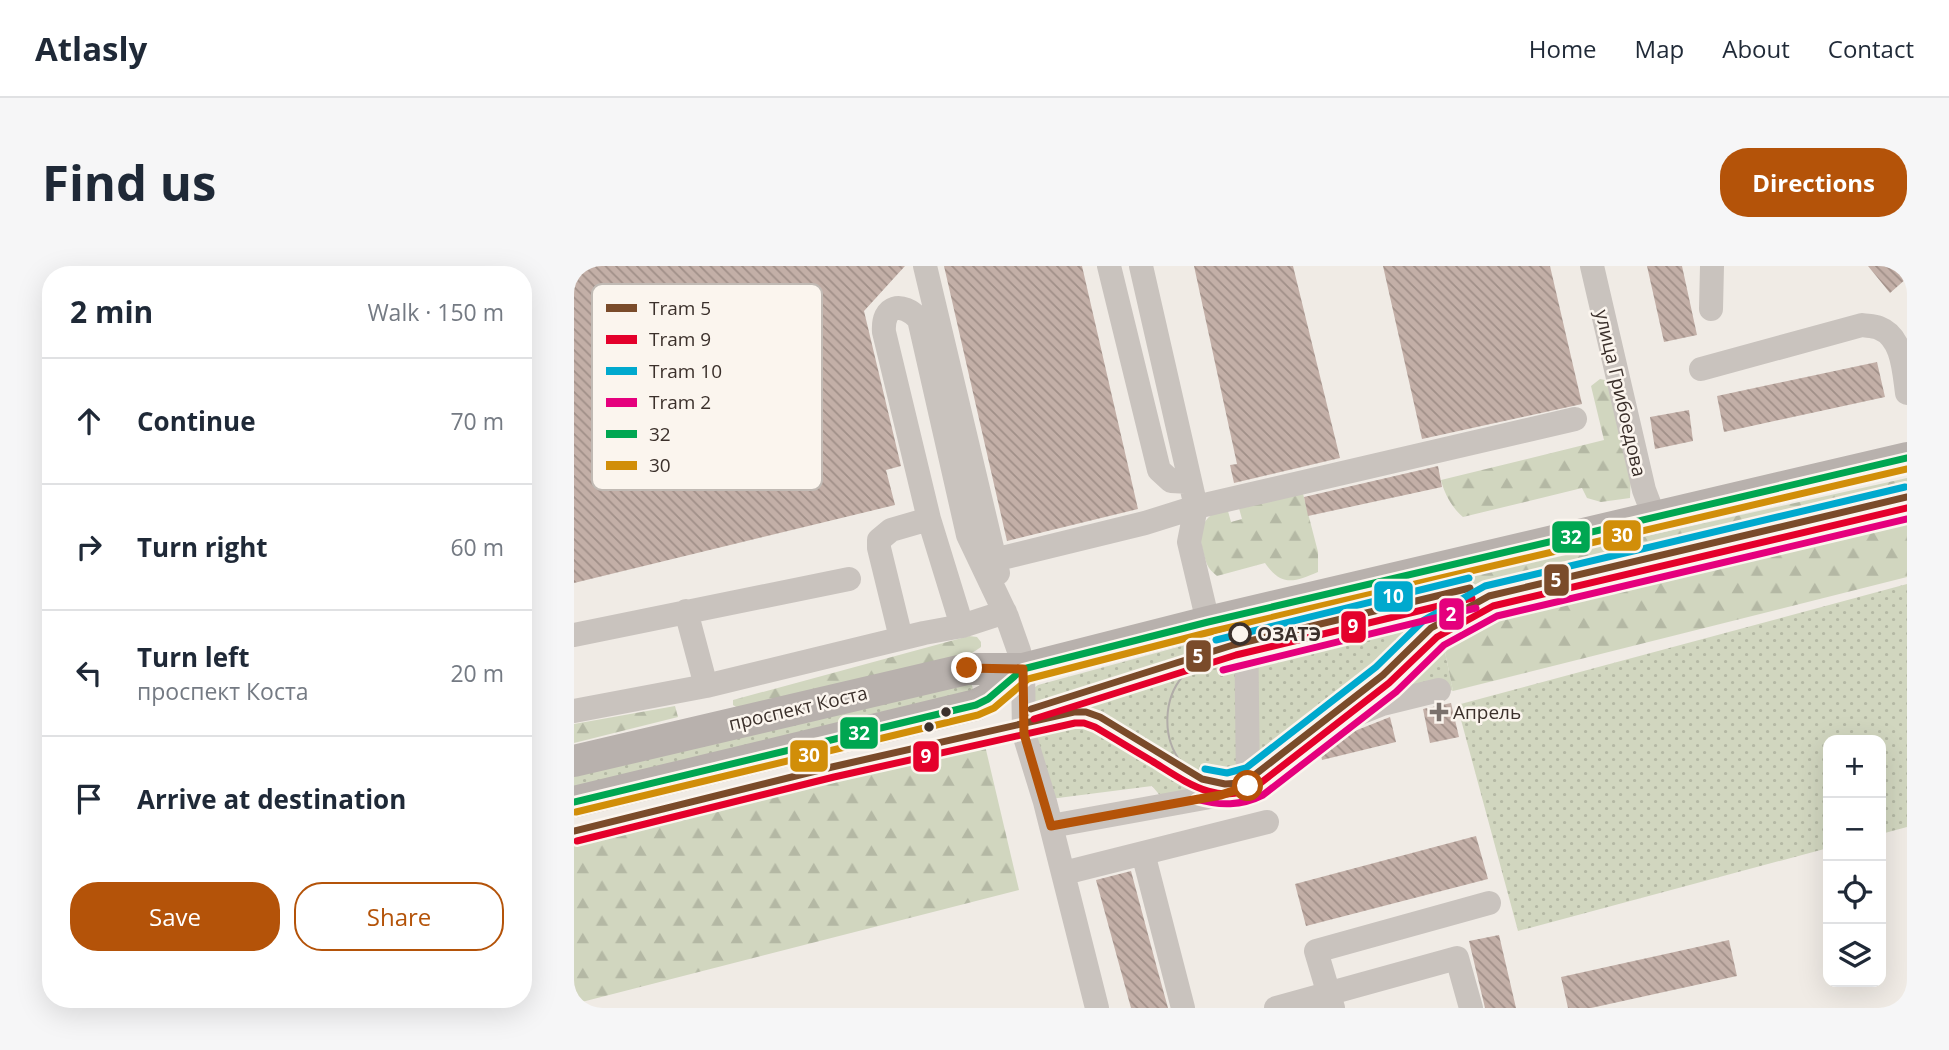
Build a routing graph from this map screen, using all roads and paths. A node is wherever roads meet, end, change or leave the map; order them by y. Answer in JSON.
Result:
{"nodes":[{"id":1,"x":925,"y":266,"type":"edge"},
{"id":2,"x":1109,"y":266,"type":"edge"},
{"id":3,"x":1141,"y":266,"type":"edge"},
{"id":4,"x":1592,"y":266,"type":"edge"},
{"id":5,"x":1712,"y":266,"type":"edge"},
{"id":6,"x":1711,"y":309,"type":"dead end"},
{"id":7,"x":1701,"y":369,"type":"dead end"},
{"id":8,"x":1907,"y":393,"type":"edge"},
{"id":9,"x":1575,"y":419,"type":"dead end"},
{"id":10,"x":1907,"y":458,"type":"edge"},
{"id":11,"x":1193,"y":494,"type":"junction"},
{"id":12,"x":929,"y":519,"type":"junction"},
{"id":13,"x":1655,"y":519,"type":"junction"},
{"id":14,"x":994,"y":560,"type":"junction"},
{"id":15,"x":849,"y":579,"type":"dead end"},
{"id":16,"x":686,"y":611,"type":"junction"},
{"id":17,"x":1005,"y":612,"type":"junction"},
{"id":18,"x":1246,"y":613,"type":"junction"},
{"id":19,"x":1208,"y":622,"type":"junction"},
{"id":20,"x":962,"y":626,"type":"junction"},
{"id":21,"x":574,"y":635,"type":"edge"},
{"id":22,"x":901,"y":638,"type":"junction"},
{"id":23,"x":1023,"y":669,"type":"junction"},
{"id":24,"x":706,"y":686,"type":"junction"},
{"id":25,"x":1438,"y":690,"type":"dead end"},
{"id":26,"x":574,"y":712,"type":"edge"},
{"id":27,"x":574,"y":761,"type":"edge"},
{"id":28,"x":1248,"y":786,"type":"junction"},
{"id":29,"x":574,"y":802,"type":"edge"},
{"id":30,"x":1267,"y":822,"type":"dead end"},
{"id":31,"x":1051,"y":826,"type":"junction"},
{"id":32,"x":1143,"y":853,"type":"junction"},
{"id":33,"x":1064,"y":873,"type":"junction"},
{"id":34,"x":1489,"y":903,"type":"dead end"},
{"id":35,"x":1331,"y":1001,"type":"edge"},
{"id":36,"x":1097,"y":1008,"type":"edge"},
{"id":37,"x":1183,"y":1008,"type":"edge"},
{"id":38,"x":1276,"y":1008,"type":"edge"},
{"id":39,"x":1471,"y":1008,"type":"edge"}],
"edges":[{"from":1,"to":14,"type":"street"},
{"from":2,"to":11,"type":"street"},
{"from":3,"to":11,"type":"street"},
{"from":4,"to":13,"type":"street","name":"улица Грибоедова"},
{"from":5,"to":6,"type":"street"},
{"from":7,"to":8,"type":"street"},
{"from":9,"to":11,"type":"street"},
{"from":10,"to":13,"type":"main road","name":"проспект Коста"},
{"from":11,"to":14,"type":"street"},
{"from":11,"to":19,"type":"street"},
{"from":12,"to":17,"type":"street"},
{"from":12,"to":20,"type":"street"},
{"from":12,"to":22,"type":"street"},
{"from":13,"to":18,"type":"main road","name":"проспект Коста"},
{"from":14,"to":17,"type":"street"},
{"from":15,"to":16,"type":"street"},
{"from":16,"to":21,"type":"street"},
{"from":16,"to":24,"type":"street"},
{"from":17,"to":20,"type":"street"},
{"from":17,"to":23,"type":"street"},
{"from":18,"to":19,"type":"main road","name":"проспект Коста"},
{"from":18,"to":28,"type":"street"},
{"from":19,"to":23,"type":"main road","name":"проспект Коста"},
{"from":20,"to":22,"type":"street"},
{"from":22,"to":24,"type":"street"},
{"from":23,"to":27,"type":"main road","name":"проспект Коста"},
{"from":23,"to":29,"type":"main road","name":"проспект Коста"},
{"from":23,"to":31,"type":"street"},
{"from":24,"to":26,"type":"street"},
{"from":25,"to":28,"type":"street"},
{"from":28,"to":31,"type":"street"},
{"from":30,"to":32,"type":"street"},
{"from":31,"to":33,"type":"street"},
{"from":32,"to":33,"type":"street"},
{"from":32,"to":37,"type":"street"},
{"from":33,"to":36,"type":"street"},
{"from":34,"to":35,"type":"street"},
{"from":35,"to":38,"type":"street"},
{"from":35,"to":39,"type":"street"}]}
